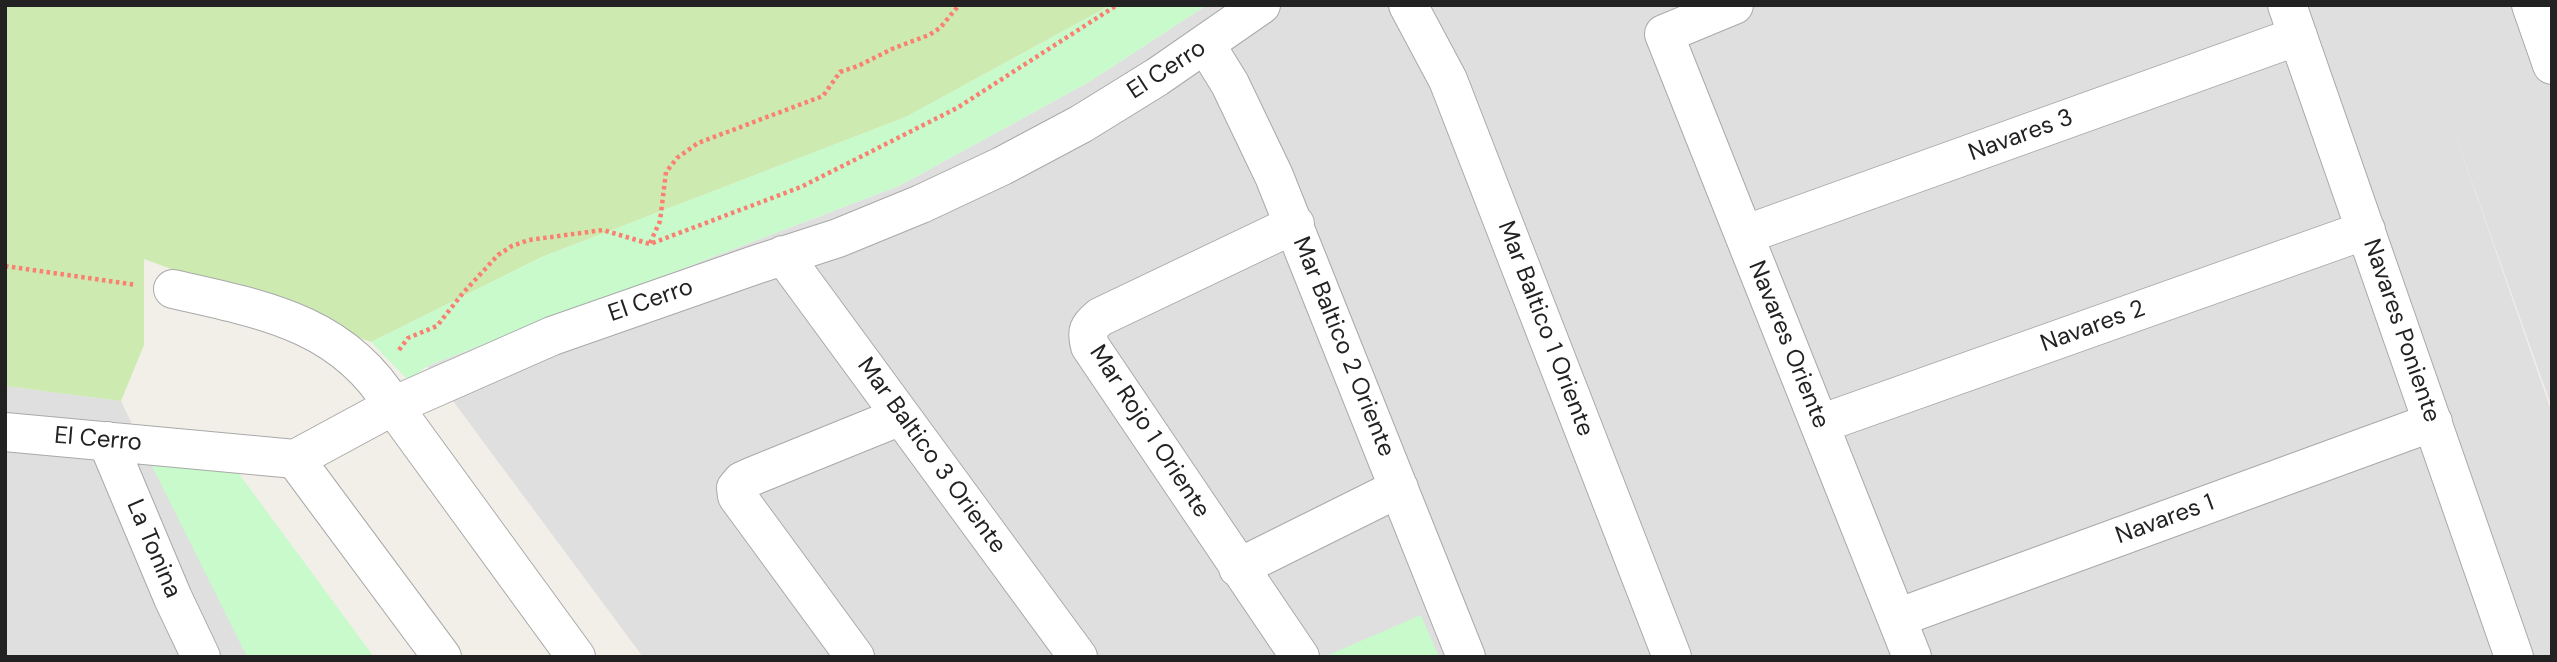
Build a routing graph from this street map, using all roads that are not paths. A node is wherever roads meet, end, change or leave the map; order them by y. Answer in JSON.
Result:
{"nodes":[{"id":1,"x":1261,"y":5,"type":"edge"},
{"id":2,"x":1408,"y":5,"type":"edge"},
{"id":3,"x":1734,"y":5,"type":"edge"},
{"id":4,"x":2531,"y":5,"type":"edge"},
{"id":5,"x":2293,"y":21,"type":"edge"},
{"id":6,"x":1206,"y":45,"type":"junction"},
{"id":7,"x":2552,"y":65,"type":"edge"},
{"id":8,"x":1294,"y":224,"type":"junction"},
{"id":9,"x":2366,"y":230,"type":"junction"},
{"id":10,"x":1744,"y":235,"type":"junction"},
{"id":11,"x":783,"y":255,"type":"junction"},
{"id":12,"x":173,"y":289,"type":"road end"},
{"id":13,"x":386,"y":393,"type":"junction"},
{"id":14,"x":901,"y":416,"type":"junction"},
{"id":15,"x":2433,"y":422,"type":"junction"},
{"id":16,"x":1820,"y":424,"type":"junction"},
{"id":17,"x":5,"y":432,"type":"edge"},
{"id":18,"x":107,"y":441,"type":"junction"},
{"id":19,"x":295,"y":458,"type":"junction"},
{"id":20,"x":1399,"y":488,"type":"junction"},
{"id":21,"x":1238,"y":568,"type":"junction"},
{"id":22,"x":1897,"y":618,"type":"junction"},
{"id":23,"x":201,"y":657,"type":"edge"},
{"id":24,"x":442,"y":657,"type":"edge"},
{"id":25,"x":576,"y":657,"type":"edge"},
{"id":26,"x":855,"y":657,"type":"edge"},
{"id":27,"x":1077,"y":657,"type":"edge"},
{"id":28,"x":1300,"y":657,"type":"edge"},
{"id":29,"x":1466,"y":657,"type":"edge"},
{"id":30,"x":1672,"y":657,"type":"edge"},
{"id":31,"x":1912,"y":657,"type":"edge"},
{"id":32,"x":2514,"y":657,"type":"edge"}],
"edges":[{"from":1,"to":6,"type":"street","name":"El Cerro"},
{"from":2,"to":30,"type":"street","name":"Mar Baltico 1 Oriente"},
{"from":3,"to":10,"type":"street","name":"Navares Oriente"},
{"from":4,"to":7,"type":"street"},
{"from":5,"to":9,"type":"street","name":"Navares Poniente"},
{"from":5,"to":10,"type":"street","name":"Navares 3"},
{"from":6,"to":8,"type":"street","name":"Mar Baltico 2 Oriente"},
{"from":6,"to":11,"type":"street","name":"El Cerro"},
{"from":8,"to":20,"type":"street","name":"Mar Baltico 2 Oriente"},
{"from":8,"to":21,"type":"street","name":"Mar Rojo 1 Oriente"},
{"from":9,"to":15,"type":"street","name":"Navares Poniente"},
{"from":9,"to":16,"type":"street","name":"Navares 2"},
{"from":10,"to":16,"type":"street","name":"Navares Oriente"},
{"from":11,"to":13,"type":"street","name":"El Cerro"},
{"from":11,"to":14,"type":"street","name":"Mar Baltico 3 Oriente"},
{"from":12,"to":13,"type":"street"},
{"from":13,"to":19,"type":"street","name":"El Cerro"},
{"from":13,"to":25,"type":"street"},
{"from":14,"to":26,"type":"street"},
{"from":14,"to":27,"type":"street","name":"Mar Baltico 3 Oriente"},
{"from":15,"to":22,"type":"street","name":"Navares 1"},
{"from":15,"to":32,"type":"street","name":"Navares Poniente"},
{"from":16,"to":22,"type":"street","name":"Navares Oriente"},
{"from":17,"to":18,"type":"street","name":"El Cerro"},
{"from":18,"to":19,"type":"street","name":"El Cerro"},
{"from":18,"to":23,"type":"street","name":"La Tonina"},
{"from":19,"to":24,"type":"street"},
{"from":20,"to":21,"type":"street"},
{"from":20,"to":29,"type":"street","name":"Mar Baltico 2 Oriente"},
{"from":21,"to":28,"type":"street","name":"Mar Rojo 1 Oriente"},
{"from":22,"to":31,"type":"street","name":"Navares Oriente"}]}
